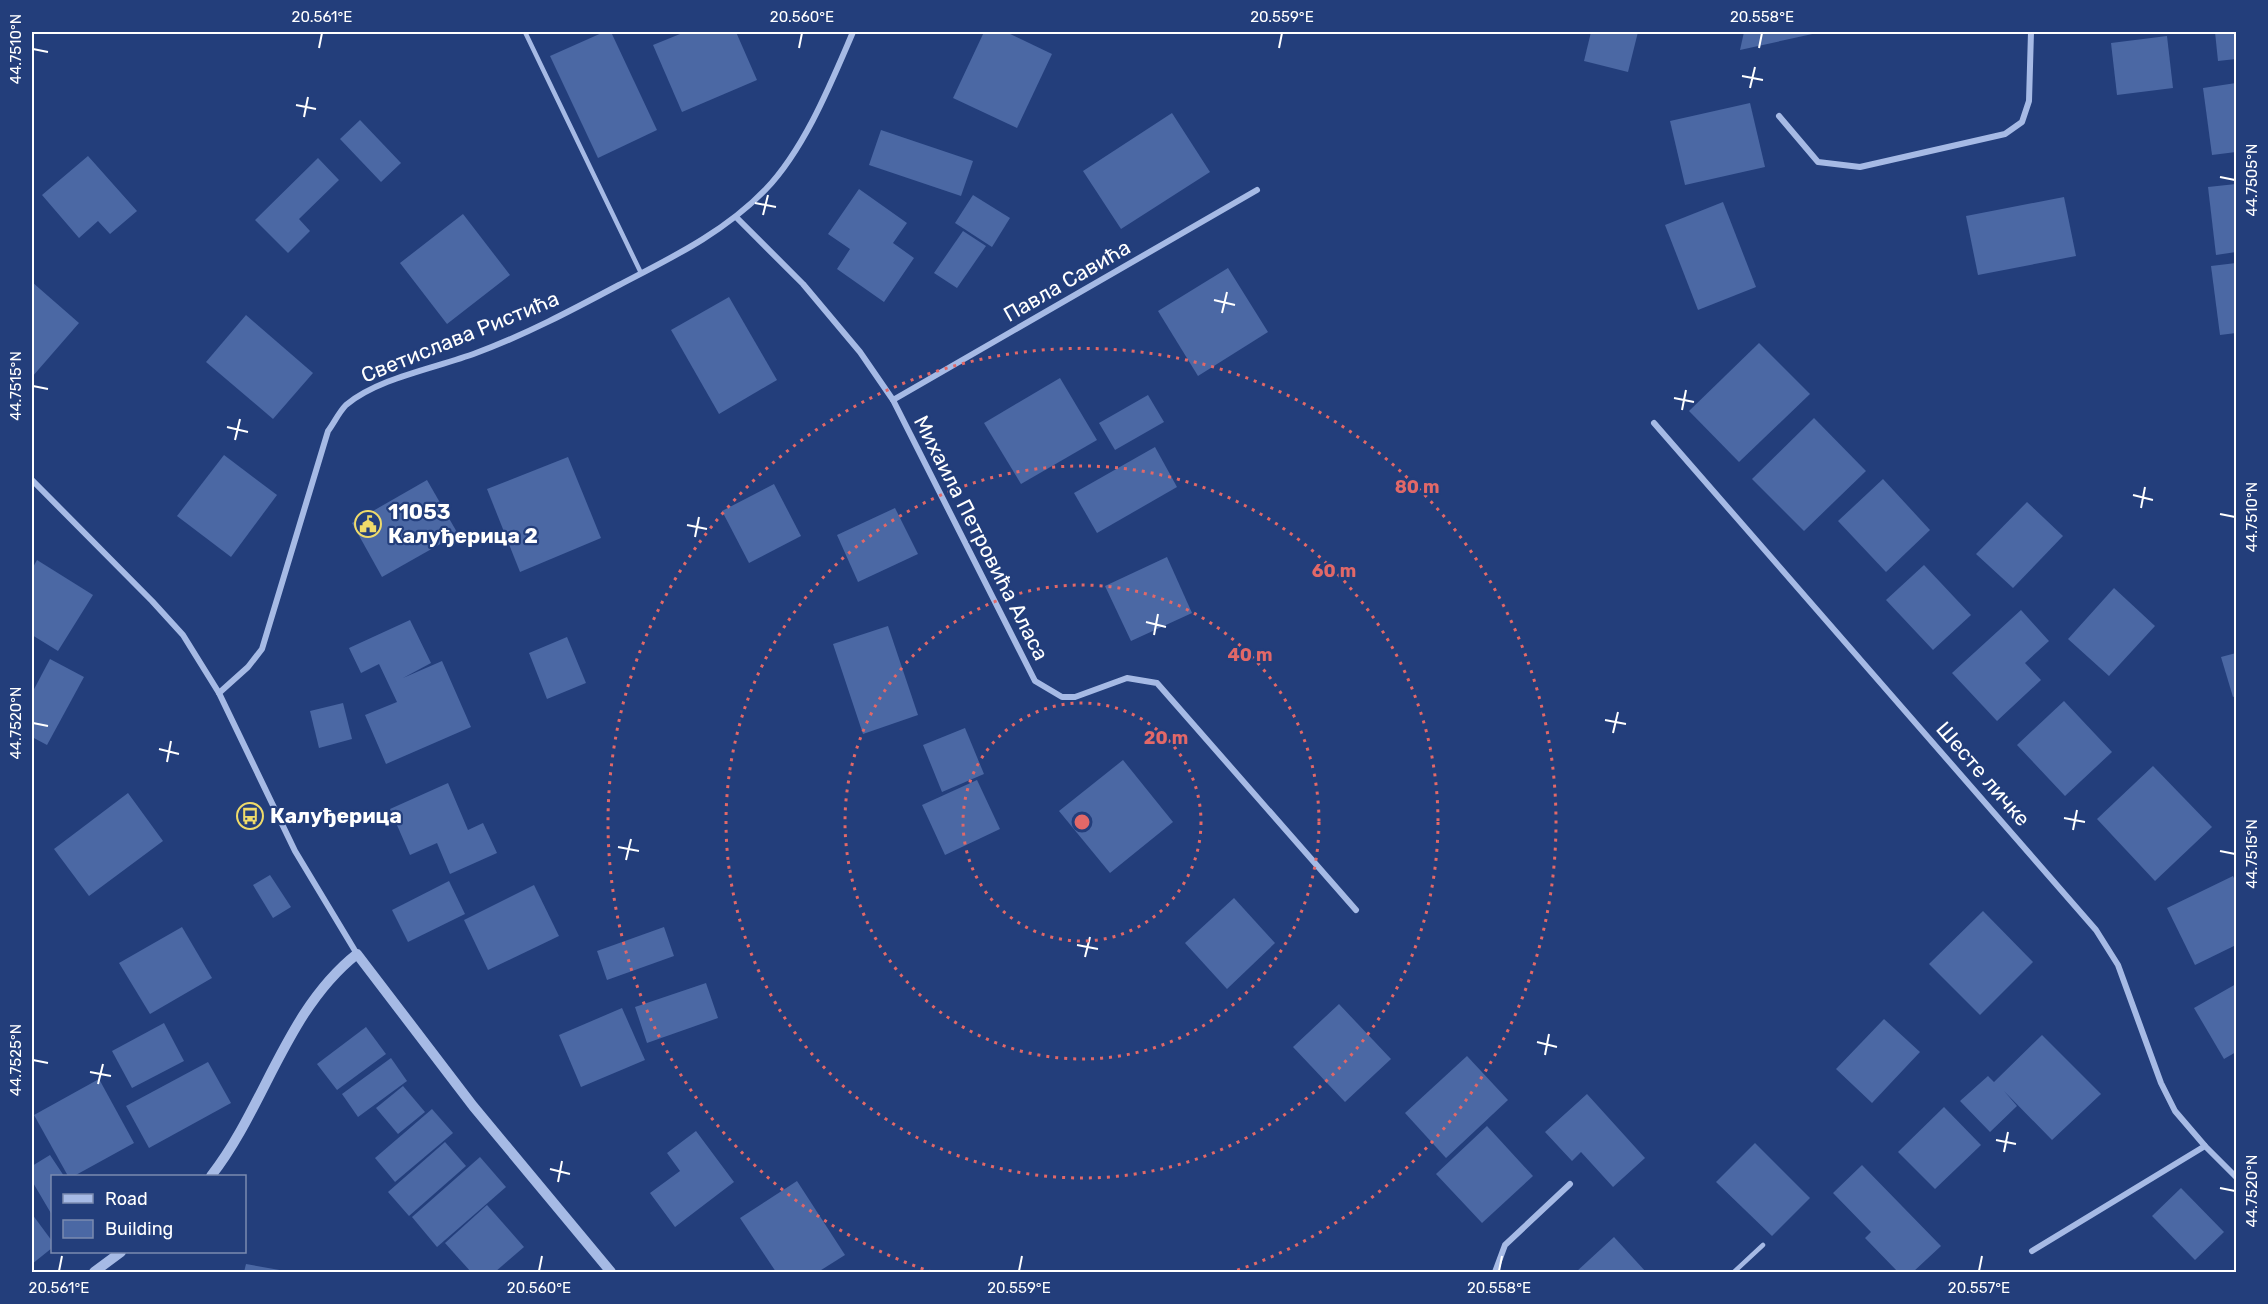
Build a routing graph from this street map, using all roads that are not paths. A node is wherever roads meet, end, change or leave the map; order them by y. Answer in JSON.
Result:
{"nodes":[{"id":1,"x":525,"y":32,"type":"edge"},
{"id":2,"x":854,"y":32,"type":"edge"},
{"id":3,"x":2031,"y":32,"type":"edge"},
{"id":4,"x":1779,"y":116,"type":"dead end"},
{"id":5,"x":1257,"y":190,"type":"dead end"},
{"id":6,"x":736,"y":217,"type":"junction"},
{"id":7,"x":641,"y":273,"type":"junction"},
{"id":8,"x":893,"y":400,"type":"junction"},
{"id":9,"x":1654,"y":423,"type":"dead end"},
{"id":10,"x":32,"y":480,"type":"edge"},
{"id":11,"x":219,"y":693,"type":"junction"},
{"id":12,"x":1356,"y":910,"type":"dead end"},
{"id":13,"x":357,"y":954,"type":"junction"},
{"id":14,"x":2205,"y":1146,"type":"junction"},
{"id":15,"x":212,"y":1175,"type":"edge"},
{"id":16,"x":2236,"y":1177,"type":"edge"},
{"id":17,"x":1570,"y":1184,"type":"dead end"},
{"id":18,"x":1763,"y":1245,"type":"dead end"},
{"id":19,"x":2032,"y":1251,"type":"dead end"},
{"id":20,"x":119,"y":1253,"type":"edge"},
{"id":21,"x":94,"y":1272,"type":"edge"},
{"id":22,"x":611,"y":1272,"type":"edge"},
{"id":23,"x":1495,"y":1272,"type":"edge"},
{"id":24,"x":1734,"y":1272,"type":"edge"}],
"edges":[{"from":1,"to":7,"type":"lane"},
{"from":2,"to":6,"type":"street","name":"Светислава Ристића"},
{"from":3,"to":4,"type":"street"},
{"from":5,"to":8,"type":"street","name":"Павла Савића"},
{"from":6,"to":7,"type":"street","name":"Светислава Ристића"},
{"from":6,"to":8,"type":"street","name":"Михаила Петровића Аласа"},
{"from":7,"to":11,"type":"street","name":"Светислава Ристића"},
{"from":8,"to":12,"type":"street","name":"Михаила Петровића Аласа"},
{"from":9,"to":14,"type":"street","name":"Шесте личке"},
{"from":10,"to":11,"type":"street"},
{"from":11,"to":13,"type":"street"},
{"from":13,"to":15,"type":"street"},
{"from":13,"to":22,"type":"street"},
{"from":14,"to":16,"type":"street","name":"Шесте личке"},
{"from":14,"to":19,"type":"street"},
{"from":17,"to":23,"type":"street"},
{"from":18,"to":24,"type":"lane"},
{"from":20,"to":21,"type":"street"}]}
